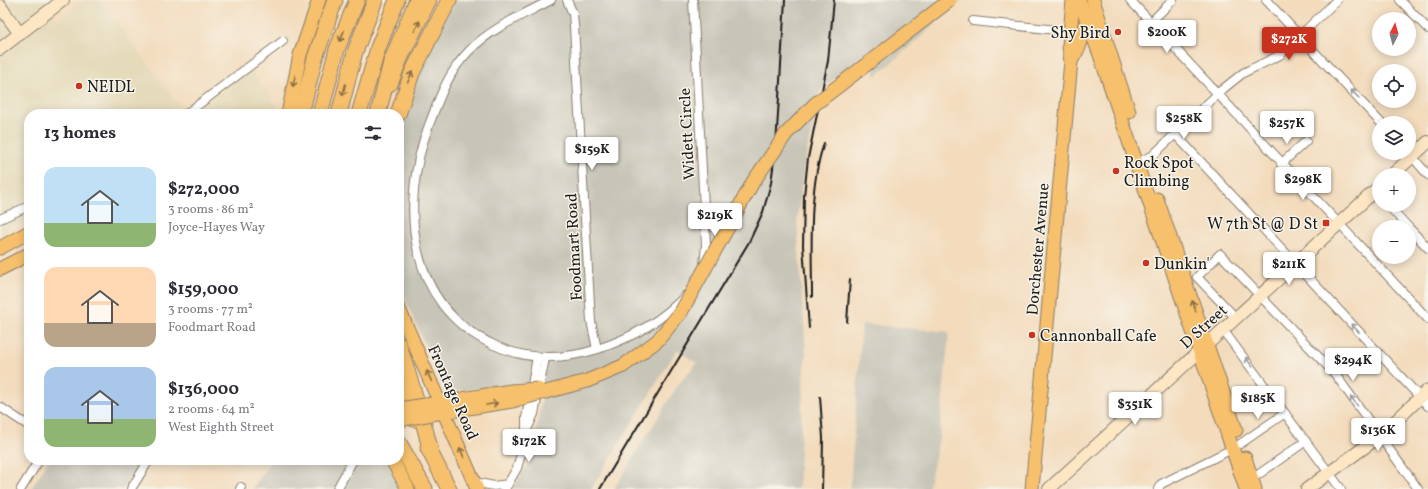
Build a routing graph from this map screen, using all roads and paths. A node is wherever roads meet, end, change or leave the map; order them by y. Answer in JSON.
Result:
{"nodes":[{"id":1,"x":63,"y":0,"type":"edge"},
{"id":2,"x":319,"y":0,"type":"edge"},
{"id":3,"x":335,"y":0,"type":"edge"},
{"id":4,"x":357,"y":0,"type":"edge"},
{"id":5,"x":375,"y":0,"type":"edge"},
{"id":6,"x":384,"y":0,"type":"edge"},
{"id":7,"x":397,"y":0,"type":"edge"},
{"id":8,"x":417,"y":0,"type":"edge"},
{"id":9,"x":430,"y":0,"type":"edge"},
{"id":10,"x":551,"y":0,"type":"edge"},
{"id":11,"x":567,"y":0,"type":"edge"},
{"id":12,"x":693,"y":0,"type":"edge"},
{"id":13,"x":950,"y":0,"type":"edge"},
{"id":14,"x":1073,"y":0,"type":"edge"},
{"id":15,"x":1079,"y":0,"type":"edge"},
{"id":16,"x":1092,"y":0,"type":"edge"},
{"id":17,"x":1130,"y":0,"type":"edge"},
{"id":18,"x":1173,"y":0,"type":"edge"},
{"id":19,"x":1266,"y":0,"type":"edge"},
{"id":20,"x":1337,"y":0,"type":"edge"},
{"id":21,"x":1400,"y":0,"type":"edge"},
{"id":22,"x":446,"y":5,"type":"edge"},
{"id":23,"x":0,"y":6,"type":"edge"},
{"id":24,"x":973,"y":21,"type":"dead end"},
{"id":25,"x":1087,"y":21,"type":"junction"},
{"id":26,"x":1150,"y":22,"type":"junction"},
{"id":27,"x":1428,"y":29,"type":"edge"},
{"id":28,"x":20,"y":34,"type":"junction"},
{"id":29,"x":1076,"y":34,"type":"junction"},
{"id":30,"x":1300,"y":36,"type":"junction"},
{"id":31,"x":283,"y":41,"type":"dead end"},
{"id":32,"x":0,"y":49,"type":"edge"},
{"id":33,"x":1218,"y":94,"type":"junction"},
{"id":34,"x":193,"y":109,"type":"edge"},
{"id":35,"x":289,"y":109,"type":"edge"},
{"id":36,"x":302,"y":109,"type":"edge"},
{"id":37,"x":321,"y":109,"type":"edge"},
{"id":38,"x":340,"y":109,"type":"edge"},
{"id":39,"x":354,"y":109,"type":"edge"},
{"id":40,"x":360,"y":109,"type":"edge"},
{"id":41,"x":379,"y":109,"type":"edge"},
{"id":42,"x":384,"y":109,"type":"edge"},
{"id":43,"x":400,"y":109,"type":"edge"},
{"id":44,"x":1374,"y":116,"type":"edge"},
{"id":45,"x":1175,"y":134,"type":"junction"},
{"id":46,"x":1306,"y":141,"type":"dead end"},
{"id":47,"x":1428,"y":142,"type":"edge"},
{"id":48,"x":1416,"y":150,"type":"edge"},
{"id":49,"x":1406,"y":160,"type":"edge"},
{"id":50,"x":1416,"y":160,"type":"edge"},
{"id":51,"x":1140,"y":162,"type":"junction"},
{"id":52,"x":1281,"y":164,"type":"junction"},
{"id":53,"x":1398,"y":168,"type":"edge"},
{"id":54,"x":1428,"y":175,"type":"edge"},
{"id":55,"x":1372,"y":196,"type":"edge"},
{"id":56,"x":24,"y":208,"type":"edge"},
{"id":57,"x":1395,"y":212,"type":"edge"},
{"id":58,"x":0,"y":219,"type":"edge"},
{"id":59,"x":1402,"y":220,"type":"edge"},
{"id":60,"x":1339,"y":224,"type":"junction"},
{"id":61,"x":24,"y":235,"type":"edge"},
{"id":62,"x":1416,"y":235,"type":"edge"},
{"id":63,"x":24,"y":242,"type":"edge"},
{"id":64,"x":0,"y":248,"type":"edge"},
{"id":65,"x":1428,"y":248,"type":"edge"},
{"id":66,"x":0,"y":253,"type":"edge"},
{"id":67,"x":24,"y":258,"type":"edge"},
{"id":68,"x":1296,"y":263,"type":"junction"},
{"id":69,"x":0,"y":270,"type":"edge"},
{"id":70,"x":1261,"y":296,"type":"junction"},
{"id":71,"x":1236,"y":318,"type":"junction"},
{"id":72,"x":1428,"y":319,"type":"edge"},
{"id":73,"x":404,"y":320,"type":"edge"},
{"id":74,"x":1223,"y":330,"type":"junction"},
{"id":75,"x":1203,"y":348,"type":"junction"},
{"id":76,"x":597,"y":349,"type":"junction"},
{"id":77,"x":541,"y":357,"type":"junction"},
{"id":78,"x":404,"y":361,"type":"edge"},
{"id":79,"x":1425,"y":398,"type":"edge"},
{"id":80,"x":404,"y":400,"type":"edge"},
{"id":81,"x":0,"y":407,"type":"edge"},
{"id":82,"x":438,"y":408,"type":"junction"},
{"id":83,"x":404,"y":409,"type":"edge"},
{"id":84,"x":1285,"y":412,"type":"junction"},
{"id":85,"x":404,"y":418,"type":"edge"},
{"id":86,"x":24,"y":423,"type":"edge"},
{"id":87,"x":1380,"y":436,"type":"junction"},
{"id":88,"x":1306,"y":441,"type":"junction"},
{"id":89,"x":1236,"y":446,"type":"junction"},
{"id":90,"x":404,"y":452,"type":"edge"},
{"id":91,"x":432,"y":456,"type":"junction"},
{"id":92,"x":36,"y":465,"type":"edge"},
{"id":93,"x":146,"y":465,"type":"edge"},
{"id":94,"x":350,"y":465,"type":"edge"},
{"id":95,"x":395,"y":465,"type":"edge"},
{"id":96,"x":1330,"y":473,"type":"junction"},
{"id":97,"x":476,"y":486,"type":"edge"},
{"id":98,"x":1251,"y":486,"type":"edge"},
{"id":99,"x":507,"y":487,"type":"edge"},
{"id":100,"x":21,"y":489,"type":"edge"},
{"id":101,"x":131,"y":489,"type":"edge"},
{"id":102,"x":337,"y":489,"type":"edge"},
{"id":103,"x":408,"y":489,"type":"edge"},
{"id":104,"x":425,"y":489,"type":"edge"},
{"id":105,"x":449,"y":489,"type":"edge"},
{"id":106,"x":1032,"y":489,"type":"edge"},
{"id":107,"x":1049,"y":489,"type":"edge"},
{"id":108,"x":1158,"y":489,"type":"edge"},
{"id":109,"x":1307,"y":489,"type":"edge"},
{"id":110,"x":1341,"y":489,"type":"edge"},
{"id":111,"x":1418,"y":489,"type":"edge"}],
"edges":[{"from":1,"to":28,"type":"main road"},
{"from":2,"to":35,"type":"main road","one_way":true},
{"from":3,"to":36,"type":"highway"},
{"from":4,"to":37,"type":"highway","one_way":true},
{"from":5,"to":38,"type":"highway","one_way":true},
{"from":6,"to":39,"type":"highway"},
{"from":7,"to":40,"type":"highway"},
{"from":8,"to":41,"type":"highway"},
{"from":42,"to":9,"type":"main road","one_way":true},
{"from":10,"to":77,"type":"street","name":"Widett Circle"},
{"from":11,"to":76,"type":"street","name":"Foodmart Road"},
{"from":12,"to":76,"type":"street","name":"Widett Circle"},
{"from":13,"to":82,"type":"main road","bridge":true},
{"from":14,"to":29,"type":"main road","name":"Dorchester Avenue"},
{"from":15,"to":25,"type":"main road"},
{"from":16,"to":25,"type":"main road","name":"Dorchester Avenue"},
{"from":16,"to":51,"type":"main road"},
{"from":17,"to":26,"type":"street"},
{"from":18,"to":26,"type":"street"},
{"from":19,"to":30,"type":"street"},
{"from":20,"to":30,"type":"street"},
{"from":21,"to":27,"type":"street"},
{"from":43,"to":22,"type":"highway","one_way":true},
{"from":23,"to":28,"type":"main road"},
{"from":24,"to":29,"type":"street"},
{"from":25,"to":29,"type":"main road","name":"Dorchester Avenue"},
{"from":25,"to":51,"type":"main road"},
{"from":26,"to":33,"type":"street"},
{"from":28,"to":32,"type":"main road"},
{"from":29,"to":106,"type":"main road","name":"Dorchester Avenue"},
{"from":30,"to":33,"type":"street"},
{"from":44,"to":30,"type":"street","one_way":true},
{"from":31,"to":34,"type":"street"},
{"from":33,"to":45,"type":"street"},
{"from":33,"to":52,"type":"street"},
{"from":45,"to":51,"type":"street"},
{"from":45,"to":68,"type":"street"},
{"from":46,"to":52,"type":"street"},
{"from":47,"to":48,"type":"main road"},
{"from":49,"to":53,"type":"main road"},
{"from":50,"to":54,"type":"street"},
{"from":51,"to":75,"type":"main road"},
{"from":52,"to":60,"type":"street"},
{"from":55,"to":60,"type":"main road","name":"D Street"},
{"from":56,"to":58,"type":"street"},
{"from":57,"to":59,"type":"street"},
{"from":60,"to":68,"type":"main road","name":"D Street"},
{"from":60,"to":72,"type":"street"},
{"from":61,"to":64,"type":"main road"},
{"from":62,"to":65,"type":"street"},
{"from":63,"to":66,"type":"main road"},
{"from":67,"to":69,"type":"main road"},
{"from":68,"to":70,"type":"main road","name":"D Street"},
{"from":79,"to":68,"type":"street","one_way":true},
{"from":70,"to":71,"type":"main road","name":"D Street"},
{"from":70,"to":71,"type":"street"},
{"from":87,"to":70,"type":"street","one_way":true},
{"from":71,"to":74,"type":"main road","name":"D Street"},
{"from":82,"to":73,"type":"main road","name":"Frontage Road","one_way":true},
{"from":74,"to":75,"type":"main road","name":"D Street"},
{"from":84,"to":74,"type":"street","one_way":true},
{"from":75,"to":89,"type":"main road"},
{"from":75,"to":107,"type":"main road","name":"D Street"},
{"from":76,"to":77,"type":"street","name":"Widett Circle"},
{"from":77,"to":99,"type":"street"},
{"from":78,"to":91,"type":"highway"},
{"from":79,"to":87,"type":"main road"},
{"from":80,"to":91,"type":"highway"},
{"from":81,"to":86,"type":"street"},
{"from":82,"to":83,"type":"main road","bridge":true},
{"from":82,"to":85,"type":"main road","bridge":true},
{"from":97,"to":82,"type":"main road","name":"Frontage Road","one_way":true},
{"from":84,"to":88,"type":"street"},
{"from":84,"to":89,"type":"street"},
{"from":87,"to":96,"type":"main road"},
{"from":87,"to":111,"type":"street"},
{"from":88,"to":96,"type":"street"},
{"from":88,"to":98,"type":"street"},
{"from":89,"to":98,"type":"main road"},
{"from":89,"to":108,"type":"street"},
{"from":90,"to":104,"type":"highway"},
{"from":91,"to":105,"type":"highway"},
{"from":92,"to":100,"type":"street"},
{"from":93,"to":101,"type":"street"},
{"from":94,"to":102,"type":"street"},
{"from":95,"to":103,"type":"main road"},
{"from":96,"to":109,"type":"main road"},
{"from":96,"to":110,"type":"street"},
{"from":97,"to":99,"type":"street"}]}
